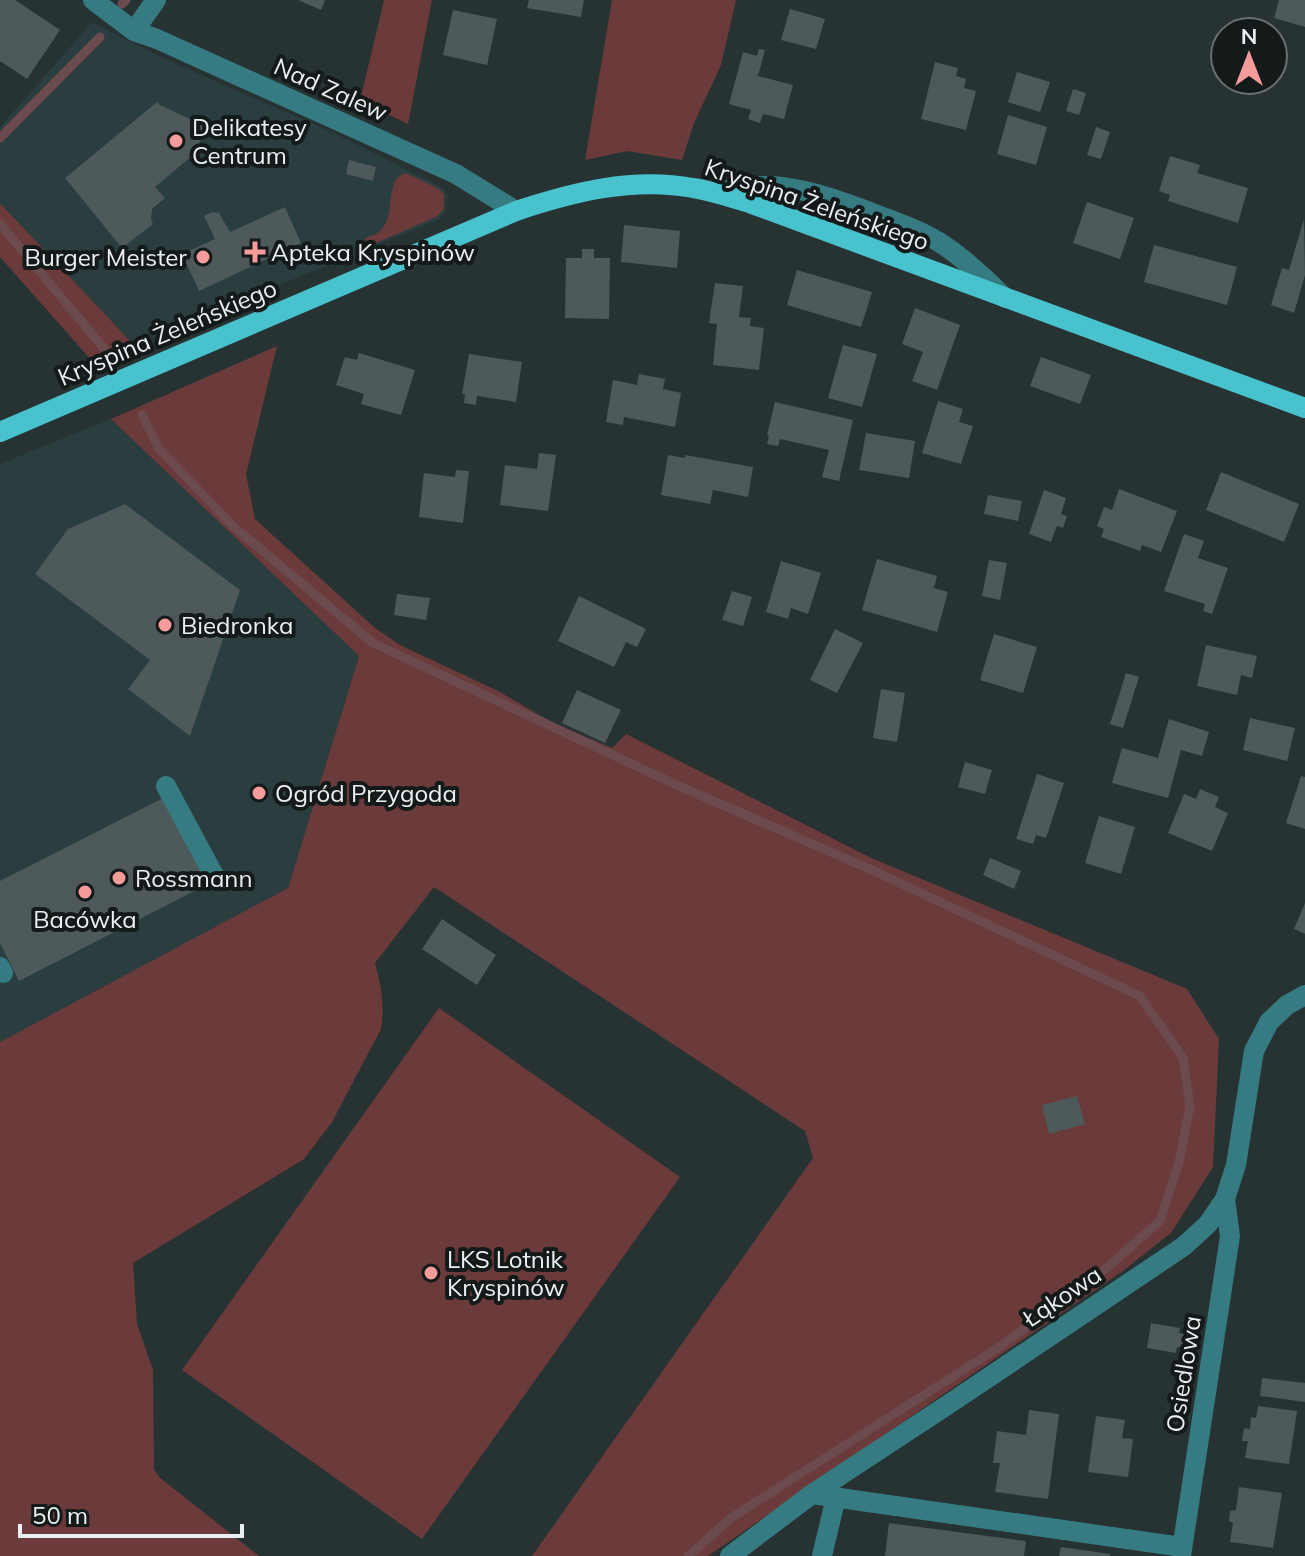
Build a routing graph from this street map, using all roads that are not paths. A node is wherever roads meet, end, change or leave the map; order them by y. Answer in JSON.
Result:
{"nodes":[{"id":1,"x":93,"y":0,"type":"edge"},
{"id":2,"x":156,"y":0,"type":"edge"},
{"id":3,"x":128,"y":26,"type":"junction"},
{"id":4,"x":714,"y":192,"type":"junction"},
{"id":5,"x":516,"y":211,"type":"junction"},
{"id":6,"x":1005,"y":298,"type":"junction"},
{"id":7,"x":1305,"y":408,"type":"edge"},
{"id":8,"x":0,"y":432,"type":"edge"},
{"id":9,"x":166,"y":786,"type":"dead end"},
{"id":10,"x":217,"y":881,"type":"dead end"},
{"id":11,"x":1305,"y":995,"type":"edge"},
{"id":12,"x":1225,"y":1199,"type":"junction"},
{"id":13,"x":812,"y":1494,"type":"junction"},
{"id":14,"x":836,"y":1497,"type":"junction"},
{"id":15,"x":1181,"y":1552,"type":"edge"},
{"id":16,"x":730,"y":1556,"type":"edge"},
{"id":17,"x":822,"y":1556,"type":"edge"}],
"edges":[{"from":1,"to":3,"type":"street","name":"Nad Zalew"},
{"from":2,"to":3,"type":"street"},
{"from":3,"to":5,"type":"street","name":"Nad Zalew"},
{"from":4,"to":5,"type":"main road","name":"Kryspina Żeleńskiego"},
{"from":4,"to":6,"type":"main road","name":"Kryspina Żeleńskiego"},
{"from":4,"to":6,"type":"street"},
{"from":5,"to":8,"type":"main road","name":"Kryspina Żeleńskiego"},
{"from":6,"to":7,"type":"main road","name":"Kryspina Żeleńskiego"},
{"from":9,"to":10,"type":"street"},
{"from":11,"to":12,"type":"street","name":"Łąkowa"},
{"from":12,"to":13,"type":"street","name":"Łąkowa"},
{"from":12,"to":15,"type":"street","name":"Osiedlowa"},
{"from":13,"to":14,"type":"street"},
{"from":13,"to":16,"type":"street","name":"Łąkowa"},
{"from":14,"to":15,"type":"street"},
{"from":14,"to":17,"type":"street"}]}
